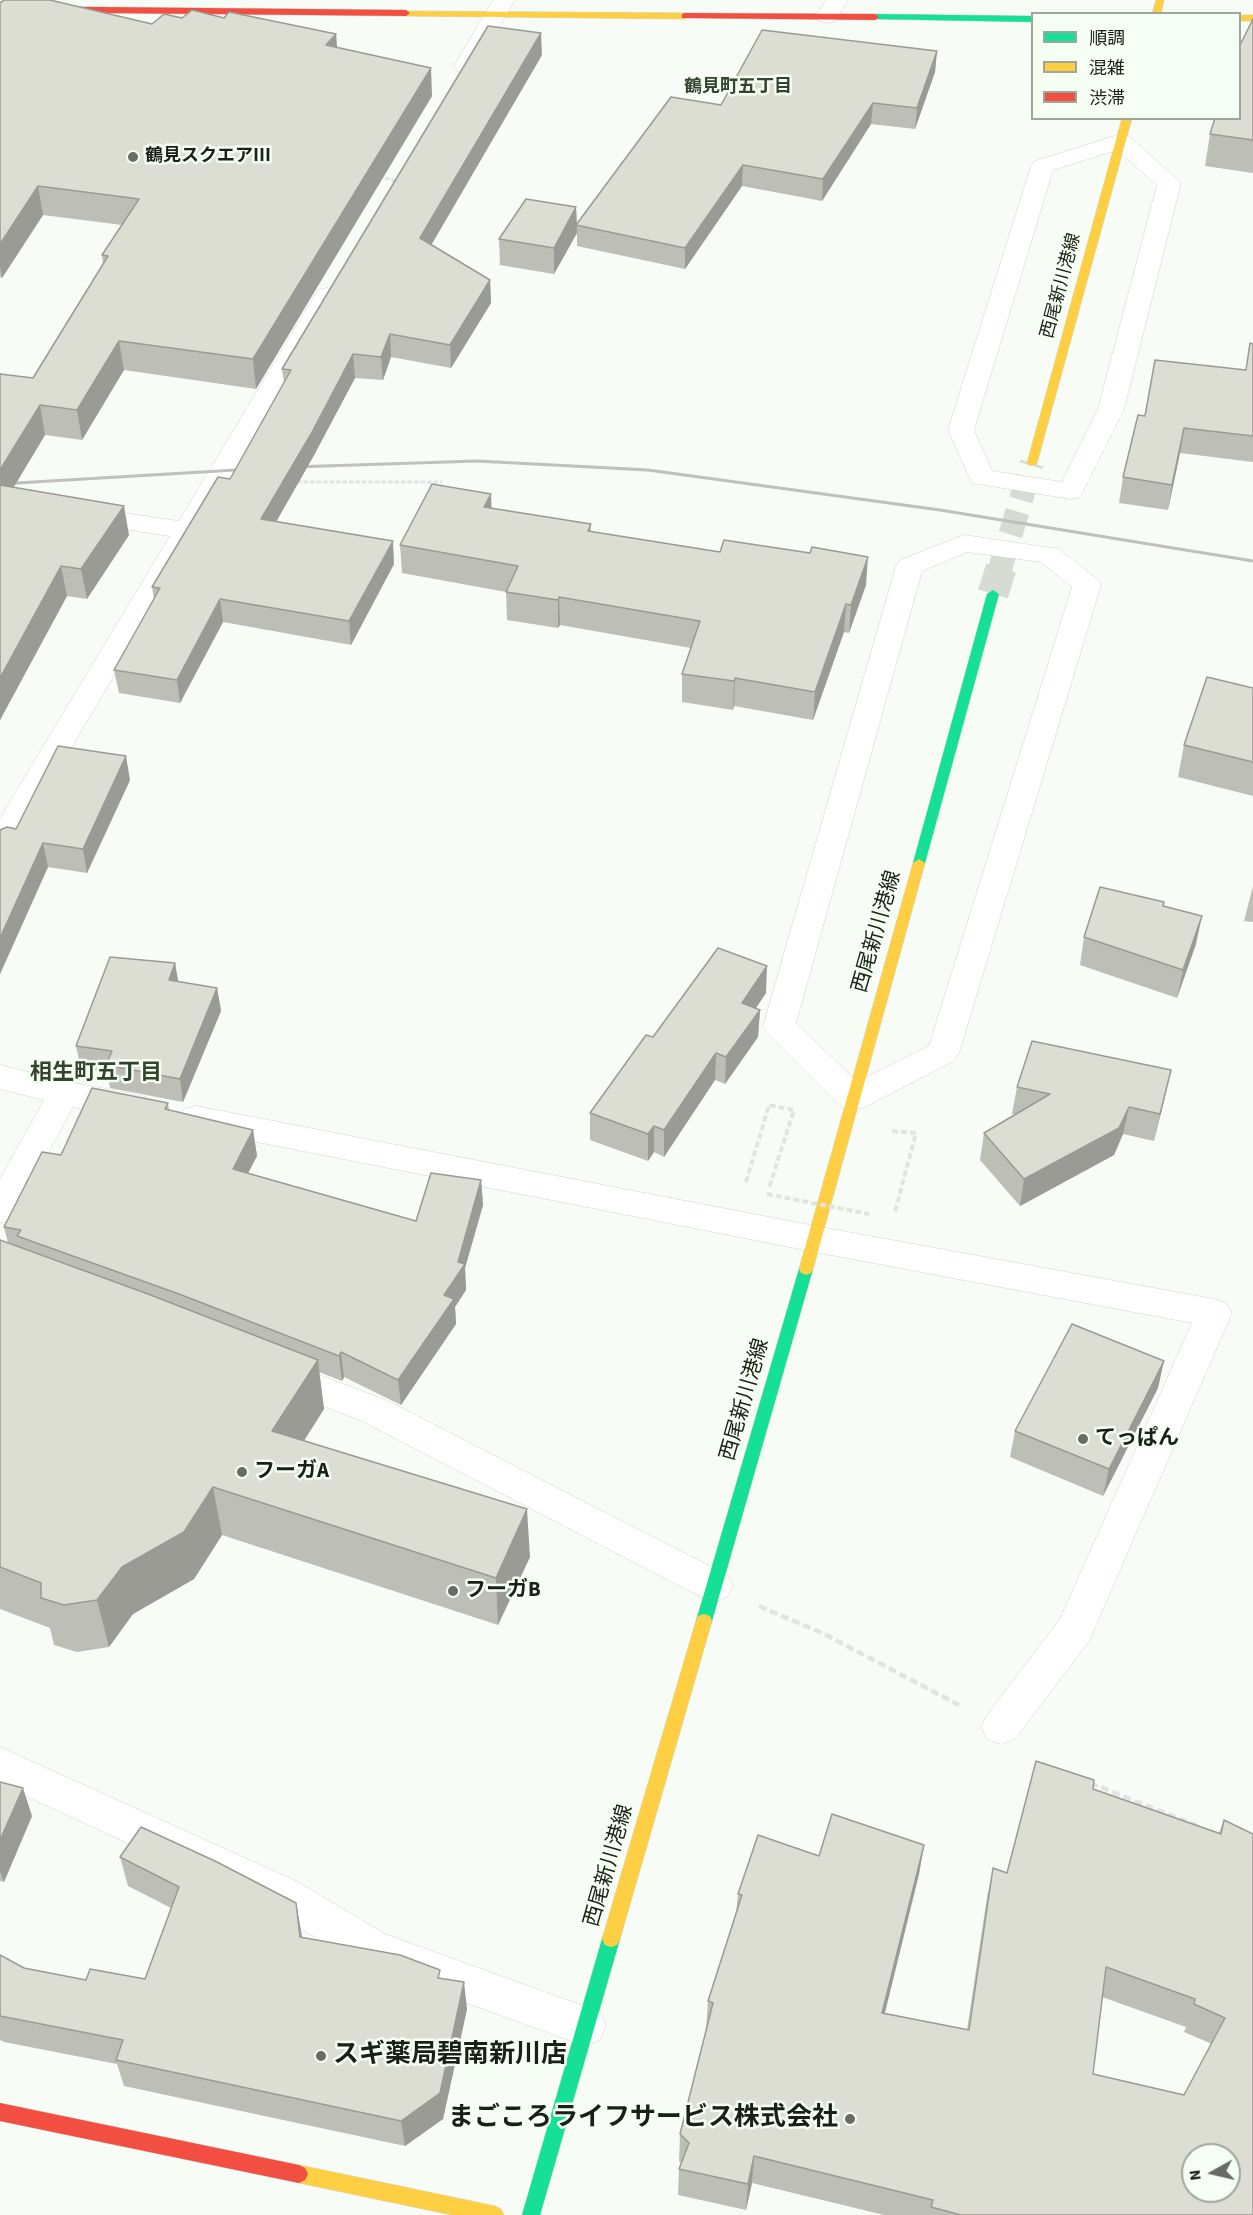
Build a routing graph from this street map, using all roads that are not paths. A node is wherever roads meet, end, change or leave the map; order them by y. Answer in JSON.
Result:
{"nodes":[{"id":1,"x":501,"y":6,"type":"edge"},
{"id":2,"x":832,"y":8,"type":"edge"},
{"id":3,"x":0,"y":9,"type":"edge"},
{"id":4,"x":1031,"y":19,"type":"edge"},
{"id":5,"x":456,"y":81,"type":"edge"},
{"id":6,"x":1124,"y":130,"type":"edge"},
{"id":7,"x":342,"y":271,"type":"edge"},
{"id":8,"x":1032,"y":463,"type":"tunnel mouth"},
{"id":9,"x":96,"y":517,"type":"edge"},
{"id":10,"x":185,"y":530,"type":"junction"},
{"id":11,"x":993,"y":594,"type":"tunnel mouth"},
{"id":12,"x":3,"y":831,"type":"edge"},
{"id":13,"x":0,"y":1077,"type":"edge"},
{"id":14,"x":64,"y":1093,"type":"junction"},
{"id":15,"x":853,"y":1098,"type":"junction"},
{"id":16,"x":0,"y":1210,"type":"edge"},
{"id":17,"x":814,"y":1239,"type":"junction"},
{"id":18,"x":246,"y":1360,"type":"edge"},
{"id":19,"x":714,"y":1586,"type":"junction"},
{"id":20,"x":1001,"y":1727,"type":"dead end"},
{"id":21,"x":0,"y":1765,"type":"edge"},
{"id":22,"x":585,"y":2026,"type":"junction"},
{"id":23,"x":0,"y":2112,"type":"edge"},
{"id":24,"x":495,"y":2215,"type":"edge"},
{"id":25,"x":531,"y":2215,"type":"edge"}],
"edges":[{"from":1,"to":2,"type":"main road"},
{"from":1,"to":3,"type":"main road"},
{"from":1,"to":5,"type":"street"},
{"from":2,"to":4,"type":"main road"},
{"from":6,"to":6,"type":"street"},
{"from":6,"to":8,"type":"main road","name":"西尾新川港線"},
{"from":7,"to":10,"type":"street"},
{"from":9,"to":10,"type":"street"},
{"from":10,"to":12,"type":"street"},
{"from":11,"to":15,"type":"main road","name":"西尾新川港線"},
{"from":13,"to":14,"type":"street"},
{"from":14,"to":16,"type":"street"},
{"from":14,"to":17,"type":"street"},
{"from":15,"to":15,"type":"street"},
{"from":15,"to":17,"type":"main road","name":"西尾新川港線"},
{"from":17,"to":19,"type":"main road","name":"西尾新川港線"},
{"from":17,"to":20,"type":"street"},
{"from":18,"to":19,"type":"street"},
{"from":19,"to":22,"type":"main road","name":"西尾新川港線"},
{"from":21,"to":22,"type":"street"},
{"from":22,"to":25,"type":"main road","name":"西尾新川港線"},
{"from":23,"to":24,"type":"main road"}]}
